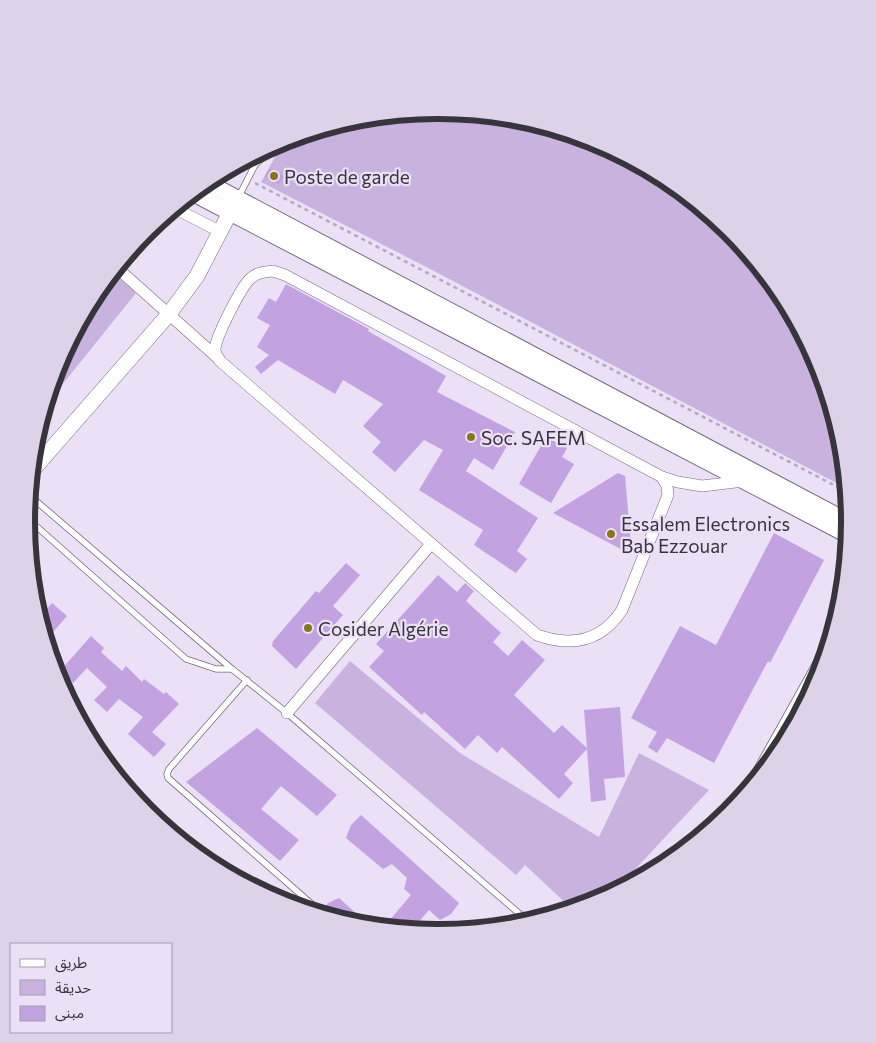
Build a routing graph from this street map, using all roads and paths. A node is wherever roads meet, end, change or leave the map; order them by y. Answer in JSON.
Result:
{"nodes":[{"id":1,"x":260,"y":160,"type":"edge"},
{"id":2,"x":251,"y":165,"type":"edge"},
{"id":3,"x":255,"y":165,"type":"junction"},
{"id":4,"x":247,"y":178,"type":"junction"},
{"id":5,"x":212,"y":187,"type":"edge"},
{"id":6,"x":202,"y":195,"type":"edge"},
{"id":7,"x":234,"y":205,"type":"junction"},
{"id":8,"x":181,"y":212,"type":"edge"},
{"id":9,"x":221,"y":232,"type":"junction"},
{"id":10,"x":121,"y":272,"type":"edge"},
{"id":11,"x":169,"y":314,"type":"junction"},
{"id":12,"x":220,"y":361,"type":"junction"},
{"id":13,"x":39,"y":463,"type":"edge"},
{"id":14,"x":662,"y":477,"type":"junction"},
{"id":15,"x":766,"y":478,"type":"junction"},
{"id":16,"x":745,"y":480,"type":"junction"},
{"id":17,"x":839,"y":488,"type":"edge"},
{"id":18,"x":36,"y":501,"type":"edge"},
{"id":19,"x":841,"y":518,"type":"edge"},
{"id":20,"x":35,"y":525,"type":"edge"},
{"id":21,"x":841,"y":531,"type":"edge"},
{"id":22,"x":431,"y":544,"type":"junction"},
{"id":23,"x":814,"y":667,"type":"edge"},
{"id":24,"x":232,"y":669,"type":"junction"},
{"id":25,"x":247,"y":680,"type":"junction"},
{"id":26,"x":288,"y":714,"type":"junction"},
{"id":27,"x":758,"y":768,"type":"edge"},
{"id":28,"x":312,"y":904,"type":"edge"},
{"id":29,"x":522,"y":916,"type":"edge"}],
"edges":[{"from":1,"to":3,"type":"lane"},
{"from":2,"to":3,"type":"lane"},
{"from":3,"to":4,"type":"lane"},
{"from":4,"to":7,"type":"lane"},
{"from":4,"to":17,"type":"path"},
{"from":5,"to":7,"type":"main road"},
{"from":6,"to":7,"type":"main road"},
{"from":7,"to":9,"type":"street"},
{"from":7,"to":15,"type":"main road"},
{"from":7,"to":16,"type":"main road"},
{"from":8,"to":9,"type":"street"},
{"from":9,"to":11,"type":"street"},
{"from":10,"to":11,"type":"street"},
{"from":11,"to":12,"type":"street"},
{"from":11,"to":13,"type":"street"},
{"from":12,"to":14,"type":"street"},
{"from":12,"to":22,"type":"street"},
{"from":14,"to":16,"type":"street"},
{"from":14,"to":22,"type":"street"},
{"from":15,"to":16,"type":"street"},
{"from":15,"to":19,"type":"main road"},
{"from":16,"to":21,"type":"main road"},
{"from":18,"to":24,"type":"lane"},
{"from":20,"to":24,"type":"lane"},
{"from":22,"to":26,"type":"street"},
{"from":23,"to":27,"type":"lane"},
{"from":24,"to":25,"type":"lane"},
{"from":25,"to":26,"type":"lane"},
{"from":25,"to":28,"type":"lane"},
{"from":26,"to":29,"type":"lane"}]}
